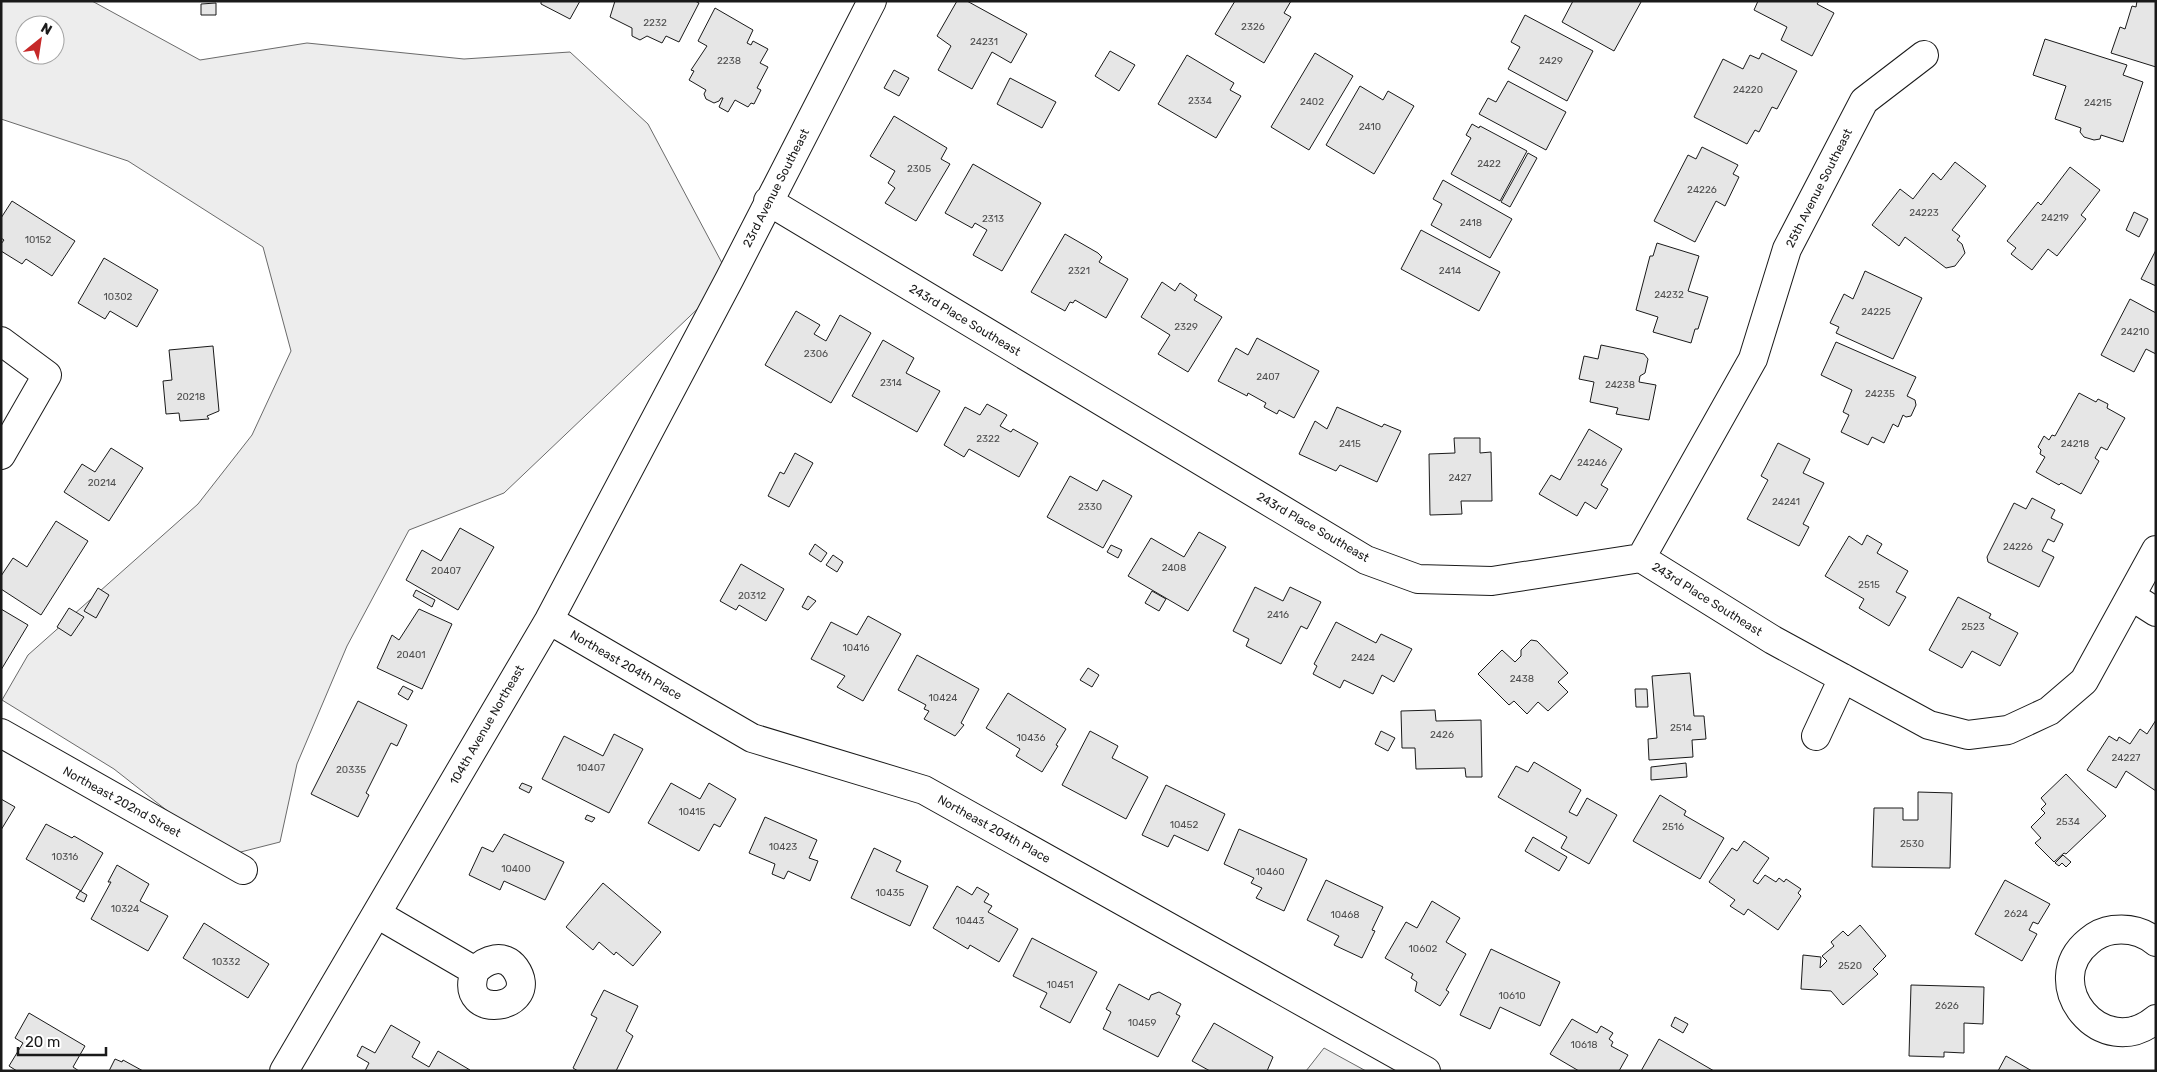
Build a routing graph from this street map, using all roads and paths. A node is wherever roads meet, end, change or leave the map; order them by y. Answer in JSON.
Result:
{"nodes":[{"id":1,"x":872,"y":1,"type":"edge"},
{"id":2,"x":1924,"y":55,"type":"dead end"},
{"id":3,"x":768,"y":202,"type":"junction"},
{"id":4,"x":1,"y":341,"type":"edge"},
{"id":5,"x":679,"y":374,"type":"joint"},
{"id":6,"x":1,"y":455,"type":"edge"},
{"id":7,"x":2156,"y":550,"type":"edge"},
{"id":8,"x":1641,"y":558,"type":"junction"},
{"id":9,"x":2132,"y":596,"type":"junction"},
{"id":10,"x":2156,"y":612,"type":"edge"},
{"id":11,"x":548,"y":620,"type":"junction"},
{"id":12,"x":1843,"y":678,"type":"junction"},
{"id":13,"x":1,"y":733,"type":"edge"},
{"id":14,"x":1816,"y":736,"type":"dead end"},
{"id":15,"x":243,"y":870,"type":"dead end"},
{"id":16,"x":377,"y":914,"type":"junction"},
{"id":17,"x":2154,"y":937,"type":"edge"},
{"id":18,"x":476,"y":971,"type":"dead end"},
{"id":19,"x":2156,"y":1019,"type":"edge"},
{"id":20,"x":284,"y":1071,"type":"edge"},
{"id":21,"x":1426,"y":1071,"type":"edge"}],
"edges":[{"from":1,"to":3,"type":"street","name":"23rd Avenue Southeast"},
{"from":2,"to":8,"type":"street","name":"25th Avenue Southeast"},
{"from":3,"to":5,"type":"street","name":"23rd Avenue Southeast"},
{"from":3,"to":8,"type":"street","name":"243rd Place Southeast"},
{"from":4,"to":6,"type":"street"},
{"from":5,"to":11,"type":"street","name":"104th Avenue Northeast"},
{"from":7,"to":9,"type":"street","name":"243rd Place Southeast"},
{"from":8,"to":12,"type":"street","name":"243rd Place Southeast"},
{"from":9,"to":10,"type":"street"},
{"from":9,"to":12,"type":"street","name":"243rd Place Southeast"},
{"from":11,"to":16,"type":"street","name":"104th Avenue Northeast"},
{"from":11,"to":21,"type":"street","name":"Northeast 204th Place"},
{"from":12,"to":14,"type":"street"},
{"from":13,"to":15,"type":"street","name":"Northeast 202nd Street"},
{"from":16,"to":18,"type":"street"},
{"from":16,"to":20,"type":"street","name":"104th Avenue Northeast"},
{"from":17,"to":19,"type":"street"}]}
